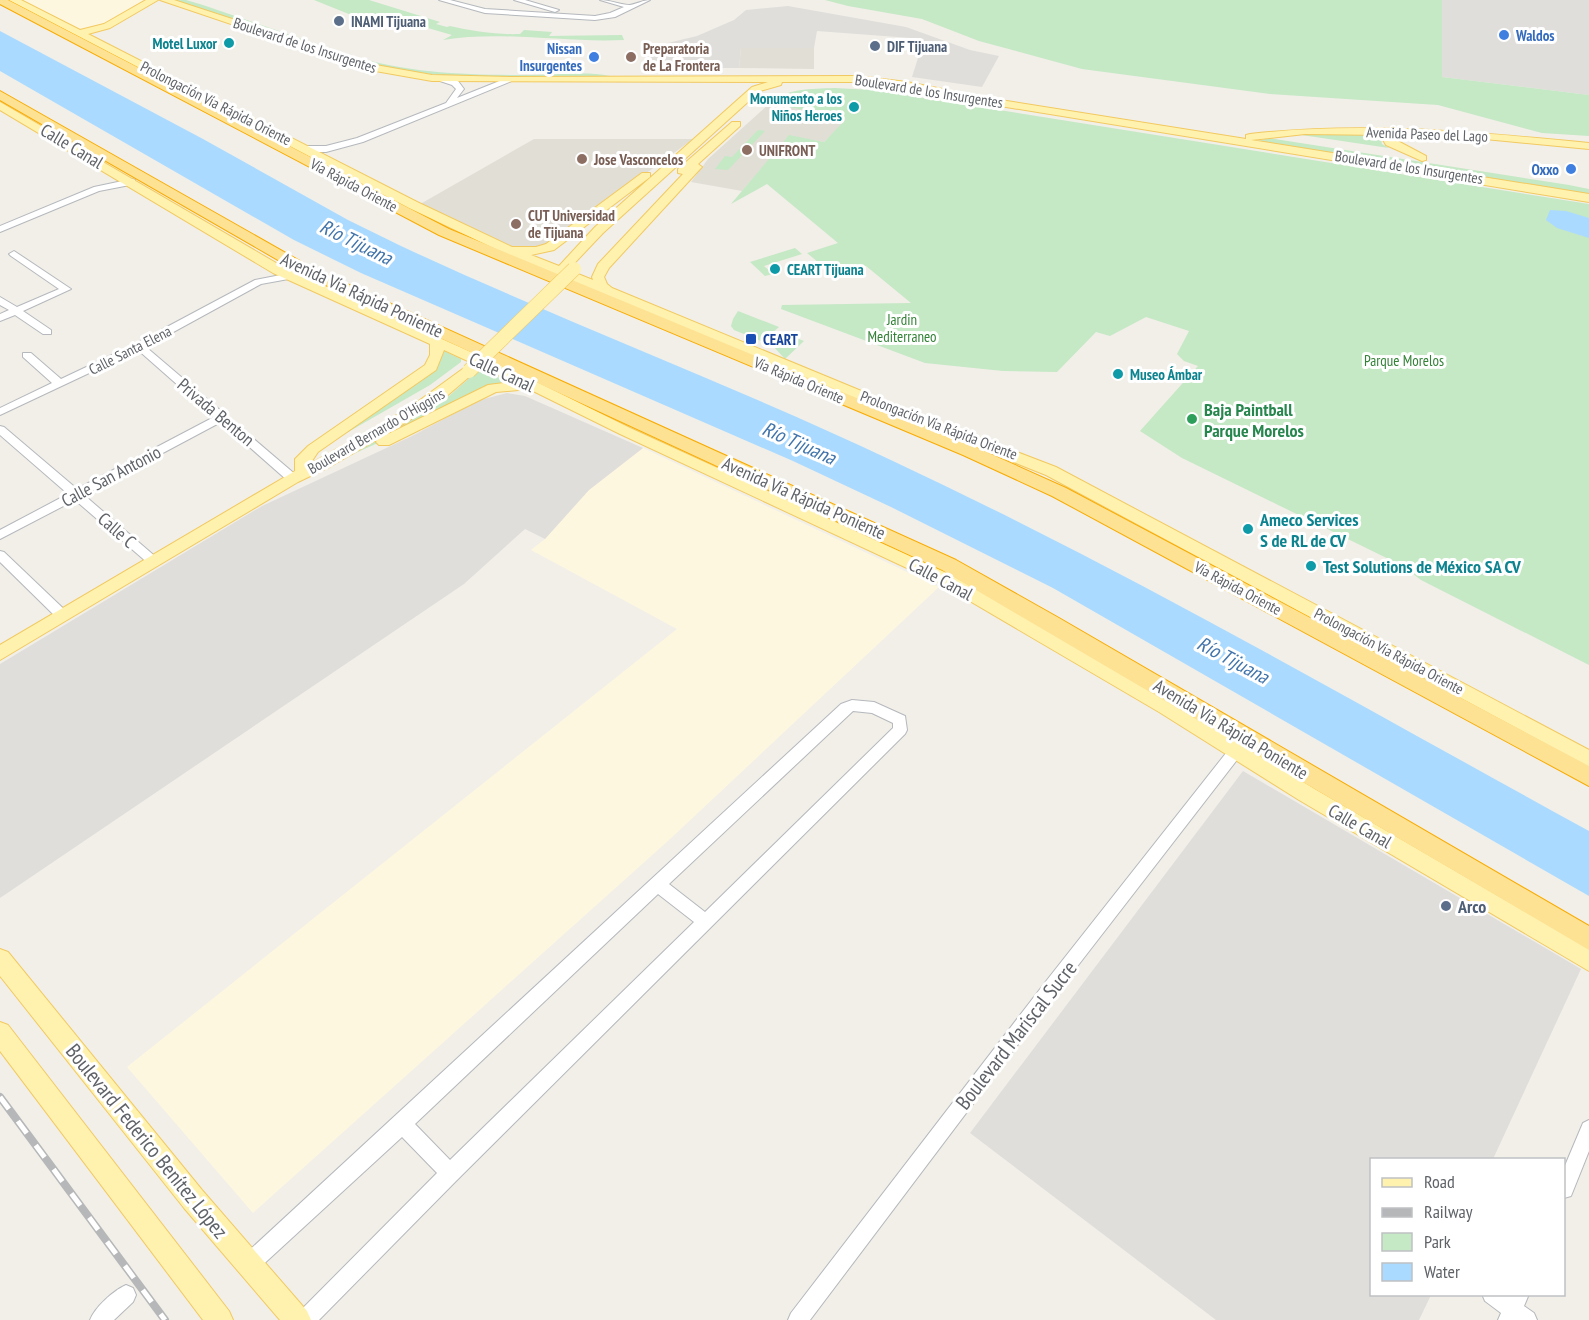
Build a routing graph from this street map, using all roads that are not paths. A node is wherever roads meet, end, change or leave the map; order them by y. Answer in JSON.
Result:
{"nodes":[{"id":1,"x":0,"y":0,"type":"edge"},
{"id":2,"x":9,"y":0,"type":"edge"},
{"id":3,"x":14,"y":0,"type":"edge"},
{"id":4,"x":153,"y":0,"type":"edge"},
{"id":5,"x":163,"y":0,"type":"edge"},
{"id":6,"x":443,"y":0,"type":"edge"},
{"id":7,"x":520,"y":0,"type":"edge"},
{"id":8,"x":603,"y":0,"type":"edge"},
{"id":9,"x":647,"y":0,"type":"edge"},
{"id":10,"x":26,"y":6,"type":"junction"},
{"id":11,"x":632,"y":7,"type":"junction"},
{"id":12,"x":498,"y":12,"type":"junction"},
{"id":13,"x":583,"y":18,"type":"junction"},
{"id":14,"x":260,"y":19,"type":"dead end"},
{"id":15,"x":80,"y":33,"type":"junction"},
{"id":16,"x":93,"y":39,"type":"junction"},
{"id":17,"x":621,"y":72,"type":"junction"},
{"id":18,"x":160,"y":76,"type":"junction"},
{"id":19,"x":440,"y":78,"type":"junction"},
{"id":20,"x":763,"y":78,"type":"junction"},
{"id":21,"x":510,"y":80,"type":"junction"},
{"id":22,"x":577,"y":80,"type":"junction"},
{"id":23,"x":671,"y":80,"type":"junction"},
{"id":24,"x":937,"y":91,"type":"junction"},
{"id":25,"x":0,"y":95,"type":"edge"},
{"id":26,"x":1010,"y":96,"type":"junction"},
{"id":27,"x":746,"y":99,"type":"junction"},
{"id":28,"x":764,"y":99,"type":"junction"},
{"id":29,"x":988,"y":101,"type":"junction"},
{"id":30,"x":450,"y":102,"type":"junction"},
{"id":31,"x":6,"y":109,"type":"edge"},
{"id":32,"x":212,"y":110,"type":"junction"},
{"id":33,"x":1138,"y":124,"type":"junction"},
{"id":34,"x":1395,"y":132,"type":"junction"},
{"id":35,"x":1266,"y":134,"type":"junction"},
{"id":36,"x":74,"y":138,"type":"junction"},
{"id":37,"x":360,"y":140,"type":"junction"},
{"id":38,"x":1321,"y":143,"type":"dead end"},
{"id":39,"x":276,"y":144,"type":"junction"},
{"id":40,"x":1589,"y":146,"type":"edge"},
{"id":41,"x":306,"y":149,"type":"junction"},
{"id":42,"x":1377,"y":151,"type":"dead end"},
{"id":43,"x":685,"y":154,"type":"junction"},
{"id":44,"x":703,"y":155,"type":"junction"},
{"id":45,"x":1422,"y":158,"type":"junction"},
{"id":46,"x":1438,"y":160,"type":"dead end"},
{"id":47,"x":338,"y":164,"type":"junction"},
{"id":48,"x":117,"y":173,"type":"junction"},
{"id":49,"x":134,"y":178,"type":"junction"},
{"id":50,"x":97,"y":189,"type":"junction"},
{"id":51,"x":393,"y":194,"type":"junction"},
{"id":52,"x":1589,"y":198,"type":"edge"},
{"id":53,"x":0,"y":229,"type":"edge"},
{"id":54,"x":508,"y":250,"type":"junction"},
{"id":55,"x":14,"y":254,"type":"dead end"},
{"id":56,"x":269,"y":265,"type":"junction"},
{"id":57,"x":569,"y":268,"type":"junction"},
{"id":58,"x":291,"y":276,"type":"junction"},
{"id":59,"x":258,"y":282,"type":"junction"},
{"id":60,"x":613,"y":295,"type":"junction"},
{"id":61,"x":0,"y":300,"type":"edge"},
{"id":62,"x":17,"y":311,"type":"junction"},
{"id":63,"x":0,"y":318,"type":"edge"},
{"id":64,"x":47,"y":332,"type":"dead end"},
{"id":65,"x":437,"y":342,"type":"junction"},
{"id":66,"x":139,"y":346,"type":"junction"},
{"id":67,"x":27,"y":355,"type":"dead end"},
{"id":68,"x":60,"y":384,"type":"junction"},
{"id":69,"x":531,"y":385,"type":"junction"},
{"id":70,"x":900,"y":411,"type":"junction"},
{"id":71,"x":0,"y":412,"type":"edge"},
{"id":72,"x":222,"y":417,"type":"junction"},
{"id":73,"x":0,"y":429,"type":"edge"},
{"id":74,"x":300,"y":473,"type":"junction"},
{"id":75,"x":1059,"y":492,"type":"junction"},
{"id":76,"x":75,"y":494,"type":"junction"},
{"id":77,"x":795,"y":508,"type":"junction"},
{"id":78,"x":0,"y":535,"type":"edge"},
{"id":79,"x":0,"y":555,"type":"edge"},
{"id":80,"x":153,"y":561,"type":"junction"},
{"id":81,"x":949,"y":565,"type":"junction"},
{"id":82,"x":63,"y":615,"type":"junction"},
{"id":83,"x":1052,"y":623,"type":"junction"},
{"id":84,"x":0,"y":653,"type":"edge"},
{"id":85,"x":1424,"y":687,"type":"junction"},
{"id":86,"x":1166,"y":707,"type":"junction"},
{"id":87,"x":1235,"y":752,"type":"junction"},
{"id":88,"x":1589,"y":759,"type":"edge"},
{"id":89,"x":1589,"y":768,"type":"edge"},
{"id":90,"x":1589,"y":777,"type":"edge"},
{"id":91,"x":658,"y":885,"type":"junction"},
{"id":92,"x":706,"y":922,"type":"junction"},
{"id":93,"x":1589,"y":939,"type":"edge"},
{"id":94,"x":0,"y":959,"type":"edge"},
{"id":95,"x":1589,"y":961,"type":"edge"},
{"id":96,"x":0,"y":1033,"type":"edge"},
{"id":97,"x":402,"y":1124,"type":"junction"},
{"id":98,"x":1589,"y":1129,"type":"edge"},
{"id":99,"x":450,"y":1173,"type":"junction"},
{"id":100,"x":1565,"y":1184,"type":"edge"},
{"id":101,"x":249,"y":1264,"type":"junction"},
{"id":102,"x":126,"y":1295,"type":"dead end"},
{"id":103,"x":1495,"y":1296,"type":"edge"},
{"id":104,"x":1517,"y":1311,"type":"edge"},
{"id":105,"x":100,"y":1320,"type":"edge"},
{"id":106,"x":220,"y":1320,"type":"edge"},
{"id":107,"x":298,"y":1320,"type":"edge"},
{"id":108,"x":305,"y":1320,"type":"edge"},
{"id":109,"x":798,"y":1320,"type":"edge"}],
"edges":[{"from":1,"to":32,"type":"highway","name":"Vía Rápida Oriente"},
{"from":2,"to":10,"type":"highway"},
{"from":3,"to":10,"type":"main road","name":"Prolongación Vía Rápida Oriente"},
{"from":4,"to":15,"type":"main road"},
{"from":5,"to":16,"type":"main road"},
{"from":5,"to":19,"type":"main road","name":"Boulevard de los Insurgentes"},
{"from":6,"to":12,"type":"street"},
{"from":7,"to":12,"type":"street"},
{"from":7,"to":13,"type":"street"},
{"from":8,"to":11,"type":"street"},
{"from":9,"to":11,"type":"street"},
{"from":10,"to":15,"type":"main road","name":"Prolongación Vía Rápida Oriente"},
{"from":11,"to":13,"type":"street"},
{"from":12,"to":13,"type":"street"},
{"from":14,"to":17,"type":"main road","name":"Boulevard de los Insurgentes"},
{"from":15,"to":16,"type":"main road","name":"Prolongación Vía Rápida Oriente"},
{"from":16,"to":18,"type":"main road","name":"Prolongación Vía Rápida Oriente"},
{"from":17,"to":20,"type":"main road","name":"Boulevard de los Insurgentes"},
{"from":17,"to":22,"type":"main road"},
{"from":18,"to":32,"type":"highway"},
{"from":18,"to":41,"type":"main road","name":"Prolongación Vía Rápida Oriente"},
{"from":19,"to":21,"type":"main road","name":"Boulevard de los Insurgentes"},
{"from":19,"to":30,"type":"street"},
{"from":20,"to":23,"type":"main road","name":"Boulevard de los Insurgentes"},
{"from":20,"to":24,"type":"main road","name":"Boulevard de los Insurgentes"},
{"from":20,"to":26,"type":"main road","name":"Boulevard de los Insurgentes"},
{"from":20,"to":27,"type":"main road","name":"Boulevard Bernardo O'Higgins"},
{"from":20,"to":28,"type":"main road"},
{"from":21,"to":22,"type":"main road","name":"Boulevard de los Insurgentes"},
{"from":21,"to":30,"type":"street"},
{"from":22,"to":23,"type":"main road","name":"Boulevard de los Insurgentes"},
{"from":23,"to":27,"type":"main road"},
{"from":24,"to":26,"type":"main road"},
{"from":24,"to":29,"type":"main road","name":"Boulevard de los Insurgentes"},
{"from":25,"to":36,"type":"highway","name":"Avenida Vía Rápida Poniente"},
{"from":26,"to":35,"type":"main road","name":"Boulevard de los Insurgentes"},
{"from":27,"to":43,"type":"main road","name":"Boulevard Bernardo O'Higgins"},
{"from":28,"to":29,"type":"main road"},
{"from":28,"to":44,"type":"main road","name":"Boulevard Bernardo O'Higgins"},
{"from":29,"to":33,"type":"main road","name":"Boulevard de los Insurgentes"},
{"from":30,"to":37,"type":"street"},
{"from":31,"to":36,"type":"highway"},
{"from":31,"to":48,"type":"main road","name":"Calle Canal"},
{"from":32,"to":39,"type":"highway","name":"Vía Rápida Oriente"},
{"from":33,"to":35,"type":"main road"},
{"from":33,"to":52,"type":"main road","name":"Boulevard de los Insurgentes"},
{"from":34,"to":35,"type":"main road","name":"Avenida Paseo del Lago"},
{"from":34,"to":40,"type":"main road","name":"Avenida Paseo del Lago"},
{"from":34,"to":45,"type":"main road"},
{"from":35,"to":38,"type":"main road","name":"Boulevard de los Insurgentes"},
{"from":36,"to":49,"type":"highway","name":"Avenida Vía Rápida Poniente"},
{"from":37,"to":41,"type":"street"},
{"from":37,"to":47,"type":"street"},
{"from":39,"to":51,"type":"highway"},
{"from":39,"to":75,"type":"highway","name":"Vía Rápida Oriente"},
{"from":41,"to":47,"type":"main road","name":"Prolongación Vía Rápida Oriente"},
{"from":42,"to":45,"type":"main road","name":"Boulevard de los Insurgentes"},
{"from":43,"to":54,"type":"main road"},
{"from":43,"to":57,"type":"main road","name":"Boulevard Bernardo O'Higgins"},
{"from":44,"to":57,"type":"main road","name":"Boulevard Bernardo O'Higgins"},
{"from":44,"to":60,"type":"main road"},
{"from":45,"to":46,"type":"main road","name":"Boulevard de los Insurgentes"},
{"from":47,"to":51,"type":"main road","name":"Prolongación Vía Rápida Oriente"},
{"from":48,"to":49,"type":"main road","name":"Calle Canal"},
{"from":48,"to":50,"type":"street"},
{"from":49,"to":50,"type":"street"},
{"from":49,"to":56,"type":"main road","name":"Calle Canal"},
{"from":49,"to":81,"type":"highway","name":"Avenida Vía Rápida Poniente"},
{"from":50,"to":53,"type":"street"},
{"from":51,"to":54,"type":"main road","name":"Prolongación Vía Rápida Oriente"},
{"from":54,"to":60,"type":"main road","name":"Prolongación Vía Rápida Oriente"},
{"from":55,"to":62,"type":"street"},
{"from":56,"to":58,"type":"main road","name":"Calle Canal"},
{"from":56,"to":59,"type":"street","name":"Calle Santa Elena"},
{"from":57,"to":74,"type":"main road","name":"Boulevard Bernardo O'Higgins","bridge":true},
{"from":58,"to":59,"type":"street","name":"Calle Santa Elena"},
{"from":58,"to":65,"type":"main road","name":"Calle Canal"},
{"from":59,"to":66,"type":"street","name":"Calle Santa Elena"},
{"from":60,"to":70,"type":"main road","name":"Prolongación Vía Rápida Oriente"},
{"from":61,"to":62,"type":"street"},
{"from":62,"to":63,"type":"street"},
{"from":62,"to":64,"type":"street"},
{"from":65,"to":69,"type":"main road","name":"Calle Canal"},
{"from":65,"to":74,"type":"main road"},
{"from":66,"to":68,"type":"street","name":"Calle Santa Elena"},
{"from":66,"to":72,"type":"street","name":"Privada Benton"},
{"from":67,"to":68,"type":"street"},
{"from":68,"to":71,"type":"street","name":"Calle Santa Elena"},
{"from":69,"to":74,"type":"main road"},
{"from":69,"to":77,"type":"main road","name":"Calle Canal"},
{"from":70,"to":75,"type":"highway"},
{"from":70,"to":88,"type":"main road","name":"Prolongación Vía Rápida Oriente"},
{"from":72,"to":74,"type":"street","name":"Privada Benton"},
{"from":72,"to":76,"type":"street","name":"Calle San Antonio"},
{"from":73,"to":76,"type":"street","name":"Calle C"},
{"from":74,"to":80,"type":"main road","name":"Boulevard Bernardo O'Higgins"},
{"from":75,"to":85,"type":"highway","name":"Vía Rápida Oriente"},
{"from":76,"to":78,"type":"street","name":"Calle San Antonio"},
{"from":76,"to":80,"type":"street","name":"Calle C"},
{"from":77,"to":81,"type":"highway"},
{"from":77,"to":86,"type":"main road","name":"Calle Canal"},
{"from":79,"to":82,"type":"street"},
{"from":80,"to":82,"type":"main road","name":"Boulevard Bernardo O'Higgins"},
{"from":81,"to":83,"type":"highway","name":"Avenida Vía Rápida Poniente"},
{"from":82,"to":84,"type":"main road","name":"Boulevard Bernardo O'Higgins"},
{"from":83,"to":86,"type":"highway"},
{"from":83,"to":93,"type":"highway","name":"Avenida Vía Rápida Poniente"},
{"from":85,"to":89,"type":"highway"},
{"from":85,"to":90,"type":"highway","name":"Vía Rápida Oriente"},
{"from":86,"to":87,"type":"main road","name":"Calle Canal"},
{"from":87,"to":95,"type":"main road","name":"Calle Canal"},
{"from":87,"to":109,"type":"street","name":"Boulevard Mariscal Sucre"},
{"from":91,"to":92,"type":"street"},
{"from":91,"to":92,"type":"street"},
{"from":91,"to":97,"type":"street"},
{"from":92,"to":99,"type":"street"},
{"from":94,"to":101,"type":"main road","name":"Boulevard Federico Benítez López"},
{"from":96,"to":106,"type":"main road"},
{"from":97,"to":99,"type":"street"},
{"from":97,"to":101,"type":"street"},
{"from":98,"to":100,"type":"street"},
{"from":99,"to":108,"type":"street"},
{"from":101,"to":107,"type":"main road","name":"Boulevard Federico Benítez López"},
{"from":102,"to":105,"type":"street"},
{"from":103,"to":104,"type":"street"}]}
